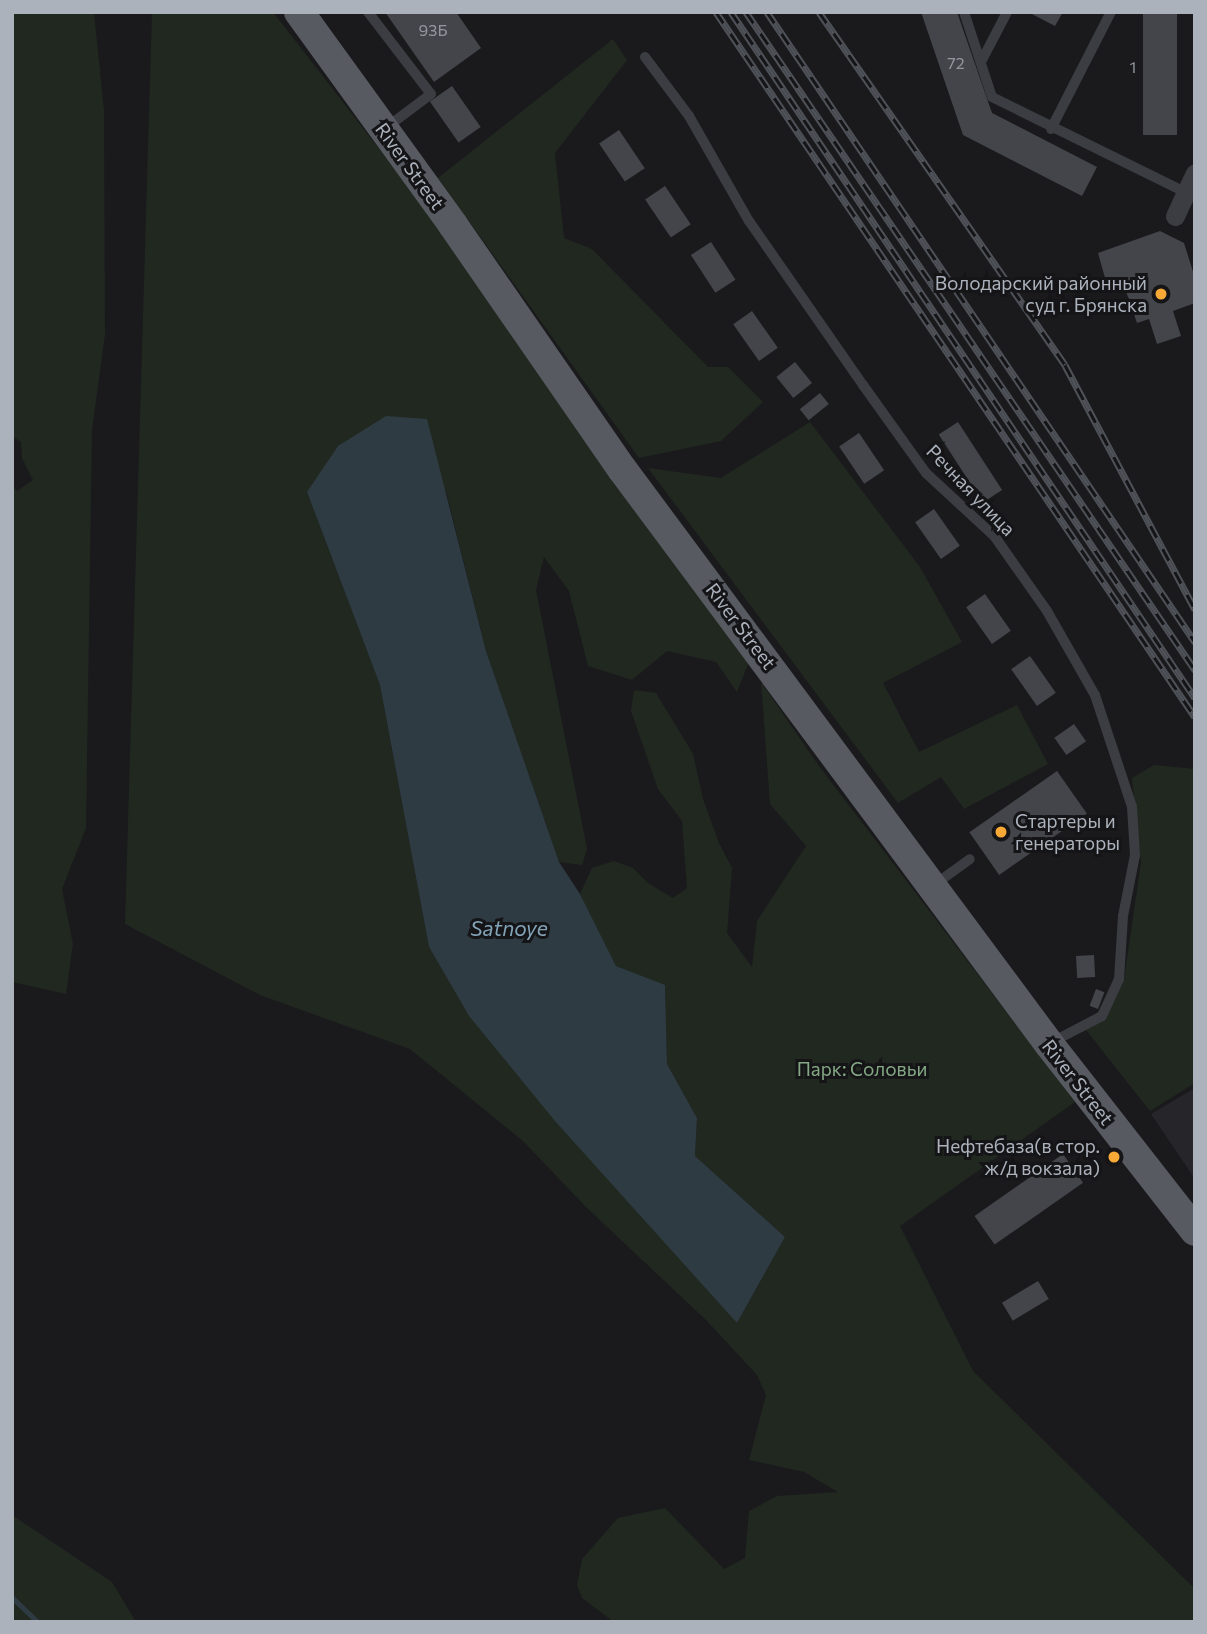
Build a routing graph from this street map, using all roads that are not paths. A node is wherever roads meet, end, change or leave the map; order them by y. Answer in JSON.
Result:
{"nodes":[{"id":1,"x":299,"y":12,"type":"edge"},
{"id":2,"x":368,"y":12,"type":"edge"},
{"id":3,"x":964,"y":12,"type":"edge"},
{"id":4,"x":1007,"y":12,"type":"edge"},
{"id":5,"x":1111,"y":12,"type":"edge"},
{"id":6,"x":645,"y":57,"type":"dead end"},
{"id":7,"x":981,"y":62,"type":"junction"},
{"id":8,"x":1051,"y":129,"type":"junction"},
{"id":9,"x":383,"y":130,"type":"junction"},
{"id":10,"x":1195,"y":173,"type":"edge"},
{"id":11,"x":1185,"y":192,"type":"junction"},
{"id":12,"x":1175,"y":215,"type":"dead end"},
{"id":13,"x":970,"y":859,"type":"dead end"},
{"id":14,"x":933,"y":885,"type":"junction"},
{"id":15,"x":1049,"y":1044,"type":"junction"},
{"id":16,"x":1195,"y":1231,"type":"edge"}],
"edges":[{"from":1,"to":9,"type":"main road","name":"River Street"},
{"from":2,"to":9,"type":"lane"},
{"from":3,"to":7,"type":"lane"},
{"from":4,"to":7,"type":"lane"},
{"from":5,"to":8,"type":"lane"},
{"from":6,"to":15,"type":"lane","name":"Речная улица"},
{"from":7,"to":8,"type":"lane"},
{"from":8,"to":11,"type":"lane"},
{"from":9,"to":14,"type":"main road","name":"River Street"},
{"from":10,"to":11,"type":"street"},
{"from":11,"to":12,"type":"street"},
{"from":13,"to":14,"type":"lane"},
{"from":14,"to":15,"type":"main road","name":"River Street"},
{"from":15,"to":16,"type":"main road","name":"River Street"}]}
